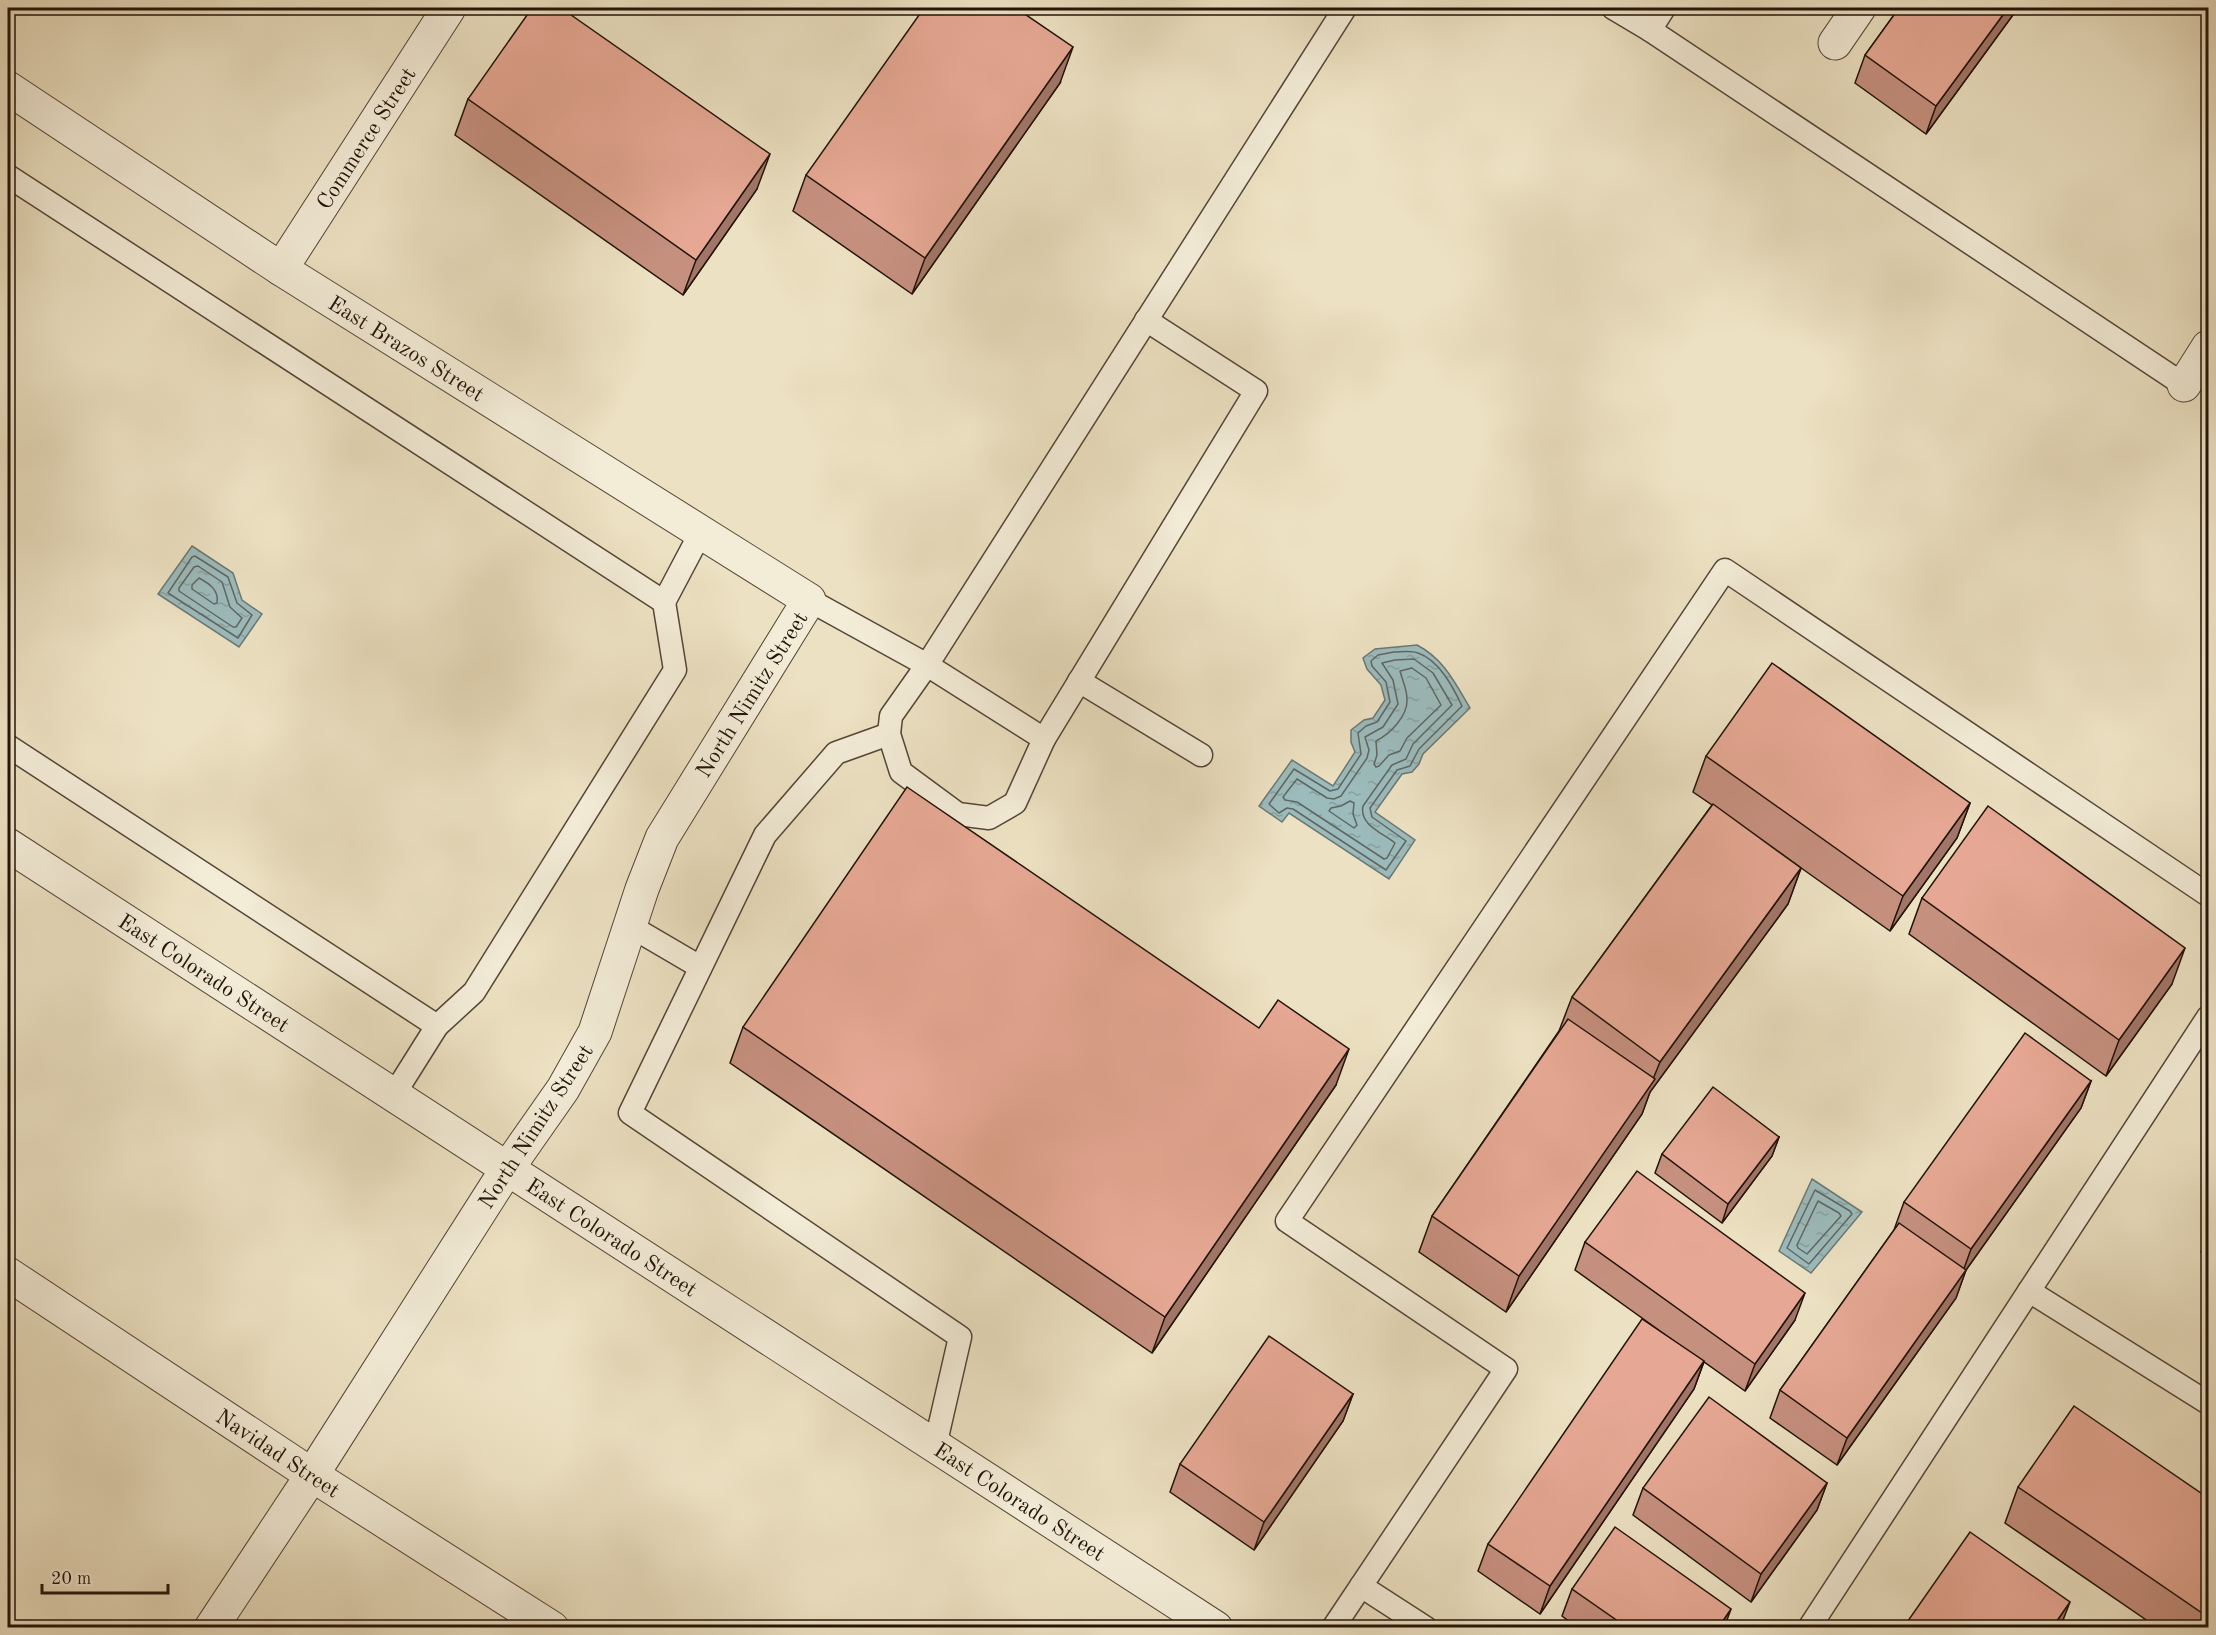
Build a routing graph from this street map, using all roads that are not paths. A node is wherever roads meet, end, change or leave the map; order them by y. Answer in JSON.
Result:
{"nodes":[{"id":1,"x":449,"y":8,"type":"edge"},
{"id":2,"x":1345,"y":8,"type":"edge"},
{"id":3,"x":1613,"y":8,"type":"edge"},
{"id":4,"x":1664,"y":8,"type":"edge"},
{"id":5,"x":1859,"y":8,"type":"edge"},
{"id":6,"x":1650,"y":30,"type":"junction"},
{"id":7,"x":1834,"y":43,"type":"dead end"},
{"id":8,"x":8,"y":88,"type":"edge"},
{"id":9,"x":8,"y":176,"type":"edge"},
{"id":10,"x":281,"y":269,"type":"junction"},
{"id":11,"x":1146,"y":320,"type":"junction"},
{"id":12,"x":2208,"y":347,"type":"edge"},
{"id":13,"x":2184,"y":385,"type":"joint"},
{"id":14,"x":701,"y":532,"type":"junction"},
{"id":15,"x":809,"y":600,"type":"junction"},
{"id":16,"x":664,"y":602,"type":"junction"},
{"id":17,"x":927,"y":664,"type":"junction"},
{"id":18,"x":1079,"y":681,"type":"junction"},
{"id":19,"x":889,"y":734,"type":"junction"},
{"id":20,"x":1044,"y":739,"type":"junction"},
{"id":21,"x":8,"y":746,"type":"edge"},
{"id":22,"x":1202,"y":755,"type":"dead end"},
{"id":23,"x":8,"y":845,"type":"edge"},
{"id":24,"x":2208,"y":895,"type":"edge"},
{"id":25,"x":630,"y":926,"type":"junction"},
{"id":26,"x":700,"y":967,"type":"junction"},
{"id":27,"x":2208,"y":1017,"type":"edge"},
{"id":28,"x":437,"y":1026,"type":"junction"},
{"id":29,"x":393,"y":1096,"type":"junction"},
{"id":30,"x":507,"y":1169,"type":"junction"},
{"id":31,"x":8,"y":1274,"type":"edge"},
{"id":32,"x":2029,"y":1291,"type":"junction"},
{"id":33,"x":2208,"y":1403,"type":"edge"},
{"id":34,"x":935,"y":1446,"type":"junction"},
{"id":35,"x":312,"y":1475,"type":"junction"},
{"id":36,"x":1361,"y":1586,"type":"junction"},
{"id":37,"x":211,"y":1628,"type":"edge"},
{"id":38,"x":552,"y":1628,"type":"edge"},
{"id":39,"x":1216,"y":1628,"type":"edge"},
{"id":40,"x":1333,"y":1628,"type":"edge"},
{"id":41,"x":1426,"y":1628,"type":"edge"},
{"id":42,"x":1809,"y":1628,"type":"edge"}],
"edges":[{"from":1,"to":10,"type":"street","name":"Commerce Street"},
{"from":2,"to":11,"type":"lane"},
{"from":3,"to":6,"type":"lane"},
{"from":4,"to":6,"type":"lane"},
{"from":5,"to":7,"type":"street"},
{"from":6,"to":13,"type":"lane"},
{"from":8,"to":10,"type":"street","name":"East Brazos Street"},
{"from":9,"to":16,"type":"lane"},
{"from":10,"to":14,"type":"street","name":"East Brazos Street"},
{"from":11,"to":17,"type":"lane"},
{"from":11,"to":18,"type":"lane"},
{"from":12,"to":13,"type":"street"},
{"from":14,"to":15,"type":"street","name":"East Brazos Street"},
{"from":14,"to":16,"type":"lane"},
{"from":15,"to":17,"type":"lane"},
{"from":15,"to":25,"type":"street","name":"North Nimitz Street"},
{"from":16,"to":28,"type":"lane"},
{"from":17,"to":19,"type":"lane"},
{"from":17,"to":20,"type":"lane"},
{"from":18,"to":20,"type":"lane"},
{"from":18,"to":22,"type":"lane"},
{"from":19,"to":20,"type":"lane"},
{"from":19,"to":26,"type":"lane"},
{"from":21,"to":28,"type":"lane"},
{"from":23,"to":29,"type":"street","name":"East Colorado Street"},
{"from":24,"to":36,"type":"lane"},
{"from":25,"to":26,"type":"lane"},
{"from":25,"to":30,"type":"street","name":"North Nimitz Street"},
{"from":26,"to":34,"type":"lane"},
{"from":27,"to":32,"type":"lane"},
{"from":28,"to":29,"type":"lane"},
{"from":29,"to":30,"type":"street","name":"East Colorado Street"},
{"from":30,"to":34,"type":"street","name":"East Colorado Street"},
{"from":30,"to":35,"type":"street","name":"North Nimitz Street"},
{"from":31,"to":35,"type":"street","name":"Navidad Street"},
{"from":32,"to":33,"type":"lane"},
{"from":32,"to":42,"type":"lane"},
{"from":34,"to":39,"type":"street","name":"East Colorado Street"},
{"from":35,"to":37,"type":"street","name":"North Nimitz Street"},
{"from":35,"to":38,"type":"street","name":"Navidad Street"},
{"from":36,"to":40,"type":"lane"},
{"from":36,"to":41,"type":"lane"}]}
